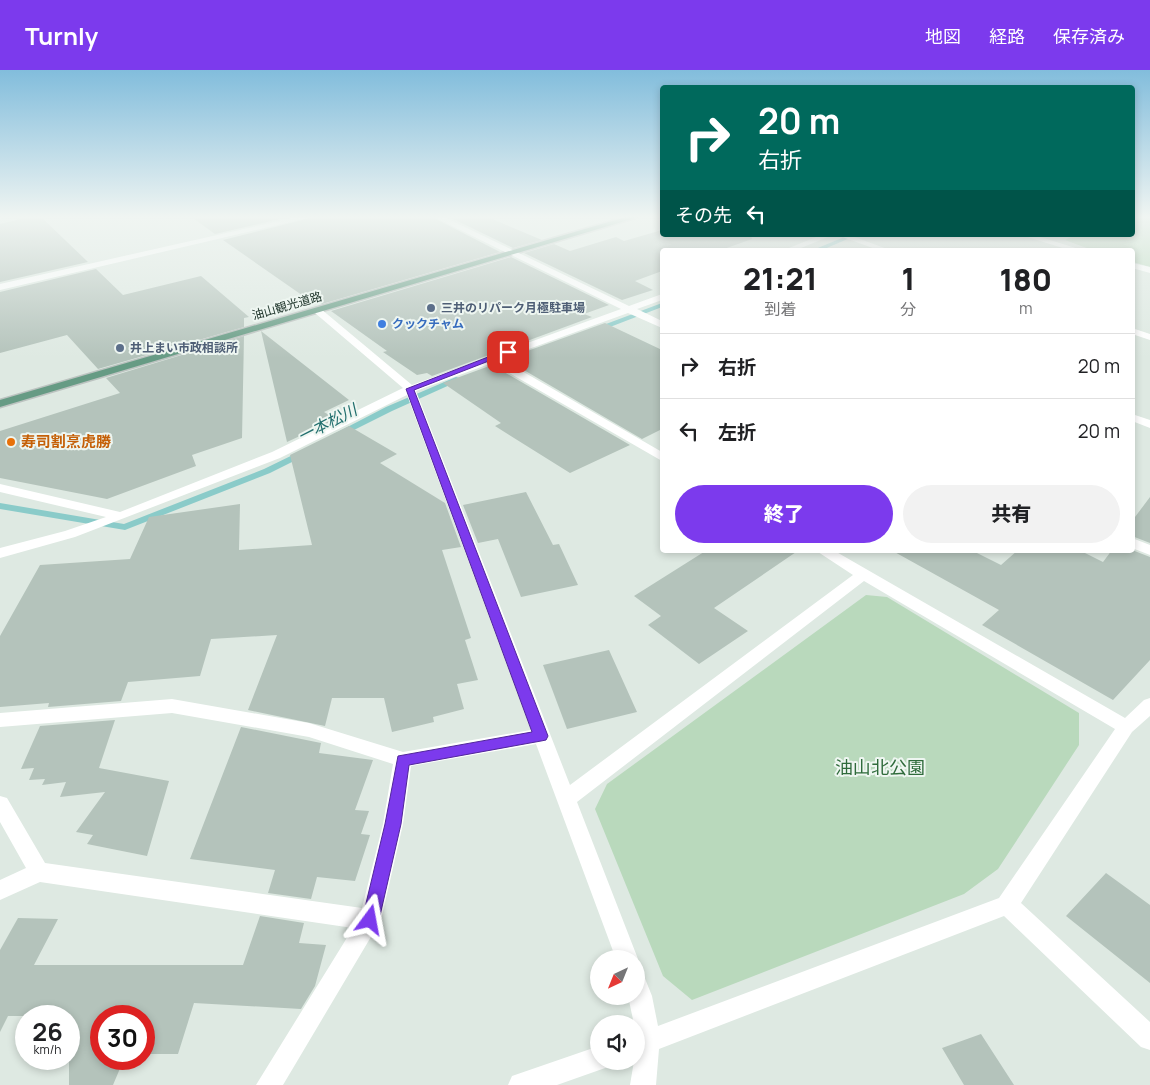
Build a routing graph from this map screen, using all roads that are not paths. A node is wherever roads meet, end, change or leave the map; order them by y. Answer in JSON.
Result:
{"nodes":[{"id":1,"x":104,"y":263,"type":"edge"},
{"id":2,"x":475,"y":263,"type":"edge"},
{"id":3,"x":535,"y":263,"type":"edge"},
{"id":4,"x":1135,"y":266,"type":"edge"},
{"id":5,"x":1150,"y":270,"type":"edge"},
{"id":6,"x":0,"y":287,"type":"edge"},
{"id":7,"x":660,"y":298,"type":"edge"},
{"id":8,"x":318,"y":311,"type":"junction"},
{"id":9,"x":632,"y":311,"type":"junction"},
{"id":10,"x":660,"y":324,"type":"edge"},
{"id":11,"x":1135,"y":332,"type":"edge"},
{"id":12,"x":1150,"y":337,"type":"edge"},
{"id":13,"x":495,"y":360,"type":"junction"},
{"id":14,"x":412,"y":397,"type":"junction"},
{"id":15,"x":0,"y":404,"type":"edge"},
{"id":16,"x":1135,"y":419,"type":"edge"},
{"id":17,"x":1150,"y":424,"type":"edge"},
{"id":18,"x":660,"y":456,"type":"edge"},
{"id":19,"x":0,"y":488,"type":"edge"},
{"id":20,"x":121,"y":516,"type":"junction"},
{"id":21,"x":1135,"y":543,"type":"edge"},
{"id":22,"x":1150,"y":550,"type":"edge"},
{"id":23,"x":0,"y":553,"type":"edge"},
{"id":24,"x":827,"y":553,"type":"edge"},
{"id":25,"x":864,"y":574,"type":"junction"},
{"id":26,"x":1150,"y":705,"type":"edge"},
{"id":27,"x":0,"y":720,"type":"edge"},
{"id":28,"x":1126,"y":726,"type":"junction"},
{"id":29,"x":541,"y":736,"type":"junction"},
{"id":30,"x":403,"y":760,"type":"junction"},
{"id":31,"x":567,"y":798,"type":"junction"},
{"id":32,"x":0,"y":804,"type":"edge"},
{"id":33,"x":39,"y":872,"type":"junction"},
{"id":34,"x":0,"y":890,"type":"edge"},
{"id":35,"x":1007,"y":905,"type":"junction"},
{"id":36,"x":370,"y":920,"type":"junction"},
{"id":37,"x":624,"y":950,"type":"edge"},
{"id":38,"x":1150,"y":1038,"type":"edge"},
{"id":39,"x":645,"y":1042,"type":"edge"},
{"id":40,"x":645,"y":1060,"type":"edge"},
{"id":41,"x":590,"y":1061,"type":"edge"},
{"id":42,"x":269,"y":1085,"type":"edge"},
{"id":43,"x":521,"y":1085,"type":"edge"},
{"id":44,"x":643,"y":1085,"type":"edge"}],
"edges":[{"from":1,"to":6,"type":"street"},
{"from":2,"to":8,"type":"main road","name":"油山観光道路"},
{"from":3,"to":9,"type":"street"},
{"from":4,"to":5,"type":"street"},
{"from":7,"to":9,"type":"street"},
{"from":8,"to":14,"type":"street"},
{"from":8,"to":15,"type":"main road","name":"油山観光道路"},
{"from":9,"to":10,"type":"street"},
{"from":9,"to":13,"type":"street"},
{"from":11,"to":12,"type":"street"},
{"from":13,"to":14,"type":"street"},
{"from":13,"to":18,"type":"street"},
{"from":14,"to":20,"type":"street"},
{"from":14,"to":29,"type":"street"},
{"from":16,"to":17,"type":"street"},
{"from":19,"to":20,"type":"street"},
{"from":20,"to":23,"type":"street"},
{"from":21,"to":22,"type":"street"},
{"from":24,"to":25,"type":"street"},
{"from":25,"to":28,"type":"street"},
{"from":25,"to":31,"type":"street"},
{"from":26,"to":28,"type":"street"},
{"from":27,"to":30,"type":"street"},
{"from":28,"to":35,"type":"street"},
{"from":29,"to":30,"type":"street"},
{"from":29,"to":31,"type":"street"},
{"from":30,"to":36,"type":"street"},
{"from":31,"to":37,"type":"street"},
{"from":32,"to":33,"type":"street"},
{"from":33,"to":34,"type":"street"},
{"from":33,"to":36,"type":"street"},
{"from":35,"to":38,"type":"street"},
{"from":35,"to":39,"type":"street"},
{"from":36,"to":42,"type":"street"},
{"from":40,"to":44,"type":"street"},
{"from":41,"to":43,"type":"street"}]}
